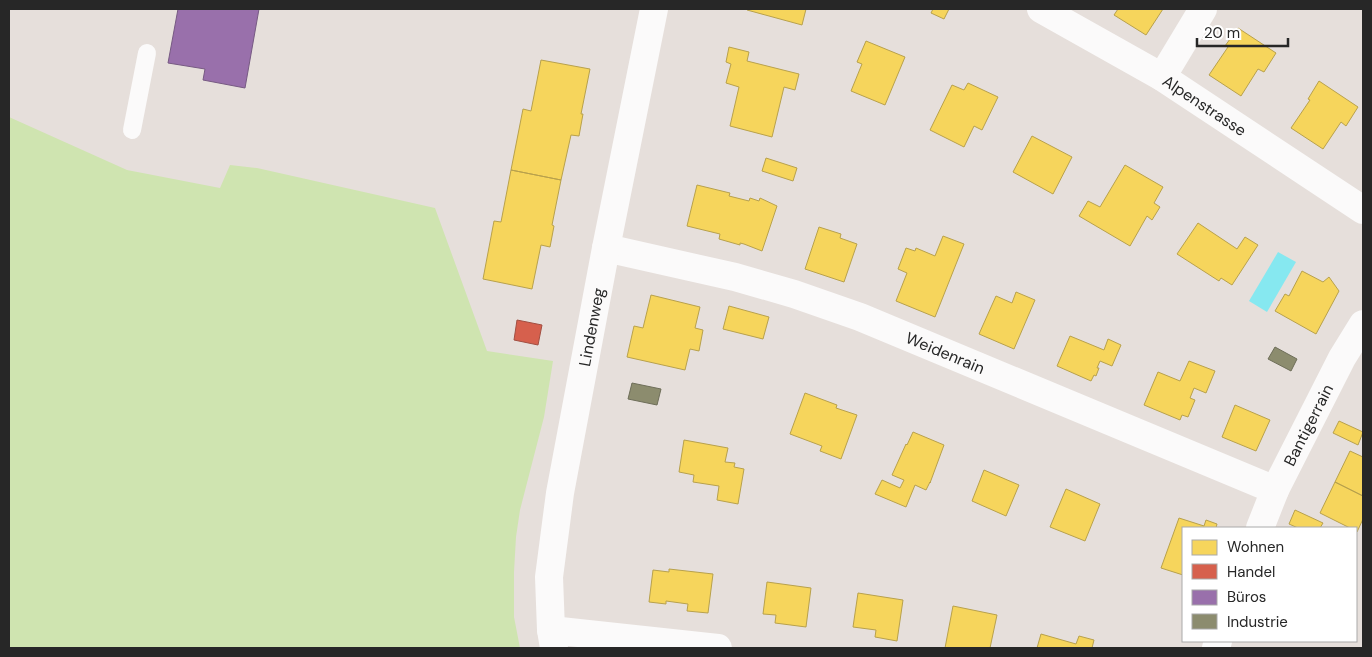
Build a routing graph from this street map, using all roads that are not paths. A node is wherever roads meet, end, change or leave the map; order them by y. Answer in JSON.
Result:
{"nodes":[{"id":1,"x":654,"y":9,"type":"edge"},
{"id":2,"x":1041,"y":9,"type":"edge"},
{"id":3,"x":1203,"y":9,"type":"edge"},
{"id":4,"x":147,"y":53,"type":"dead end"},
{"id":5,"x":1162,"y":77,"type":"junction"},
{"id":6,"x":132,"y":130,"type":"dead end"},
{"id":7,"x":1363,"y":210,"type":"edge"},
{"id":8,"x":606,"y":248,"type":"junction"},
{"id":9,"x":1363,"y":324,"type":"edge"},
{"id":10,"x":1275,"y":490,"type":"junction"},
{"id":11,"x":1260,"y":527,"type":"edge"},
{"id":12,"x":552,"y":639,"type":"edge"},
{"id":13,"x":718,"y":648,"type":"edge"}],
"edges":[{"from":1,"to":8,"type":"street","name":"Lindenweg"},
{"from":2,"to":5,"type":"street","name":"Alpenstrasse"},
{"from":3,"to":5,"type":"street"},
{"from":4,"to":6,"type":"lane"},
{"from":5,"to":7,"type":"street","name":"Alpenstrasse"},
{"from":8,"to":10,"type":"street","name":"Weidenrain"},
{"from":8,"to":12,"type":"street","name":"Lindenweg"},
{"from":9,"to":10,"type":"street","name":"Bantigerrain"},
{"from":10,"to":11,"type":"street","name":"Bantigerrain"},
{"from":12,"to":13,"type":"street"}]}
